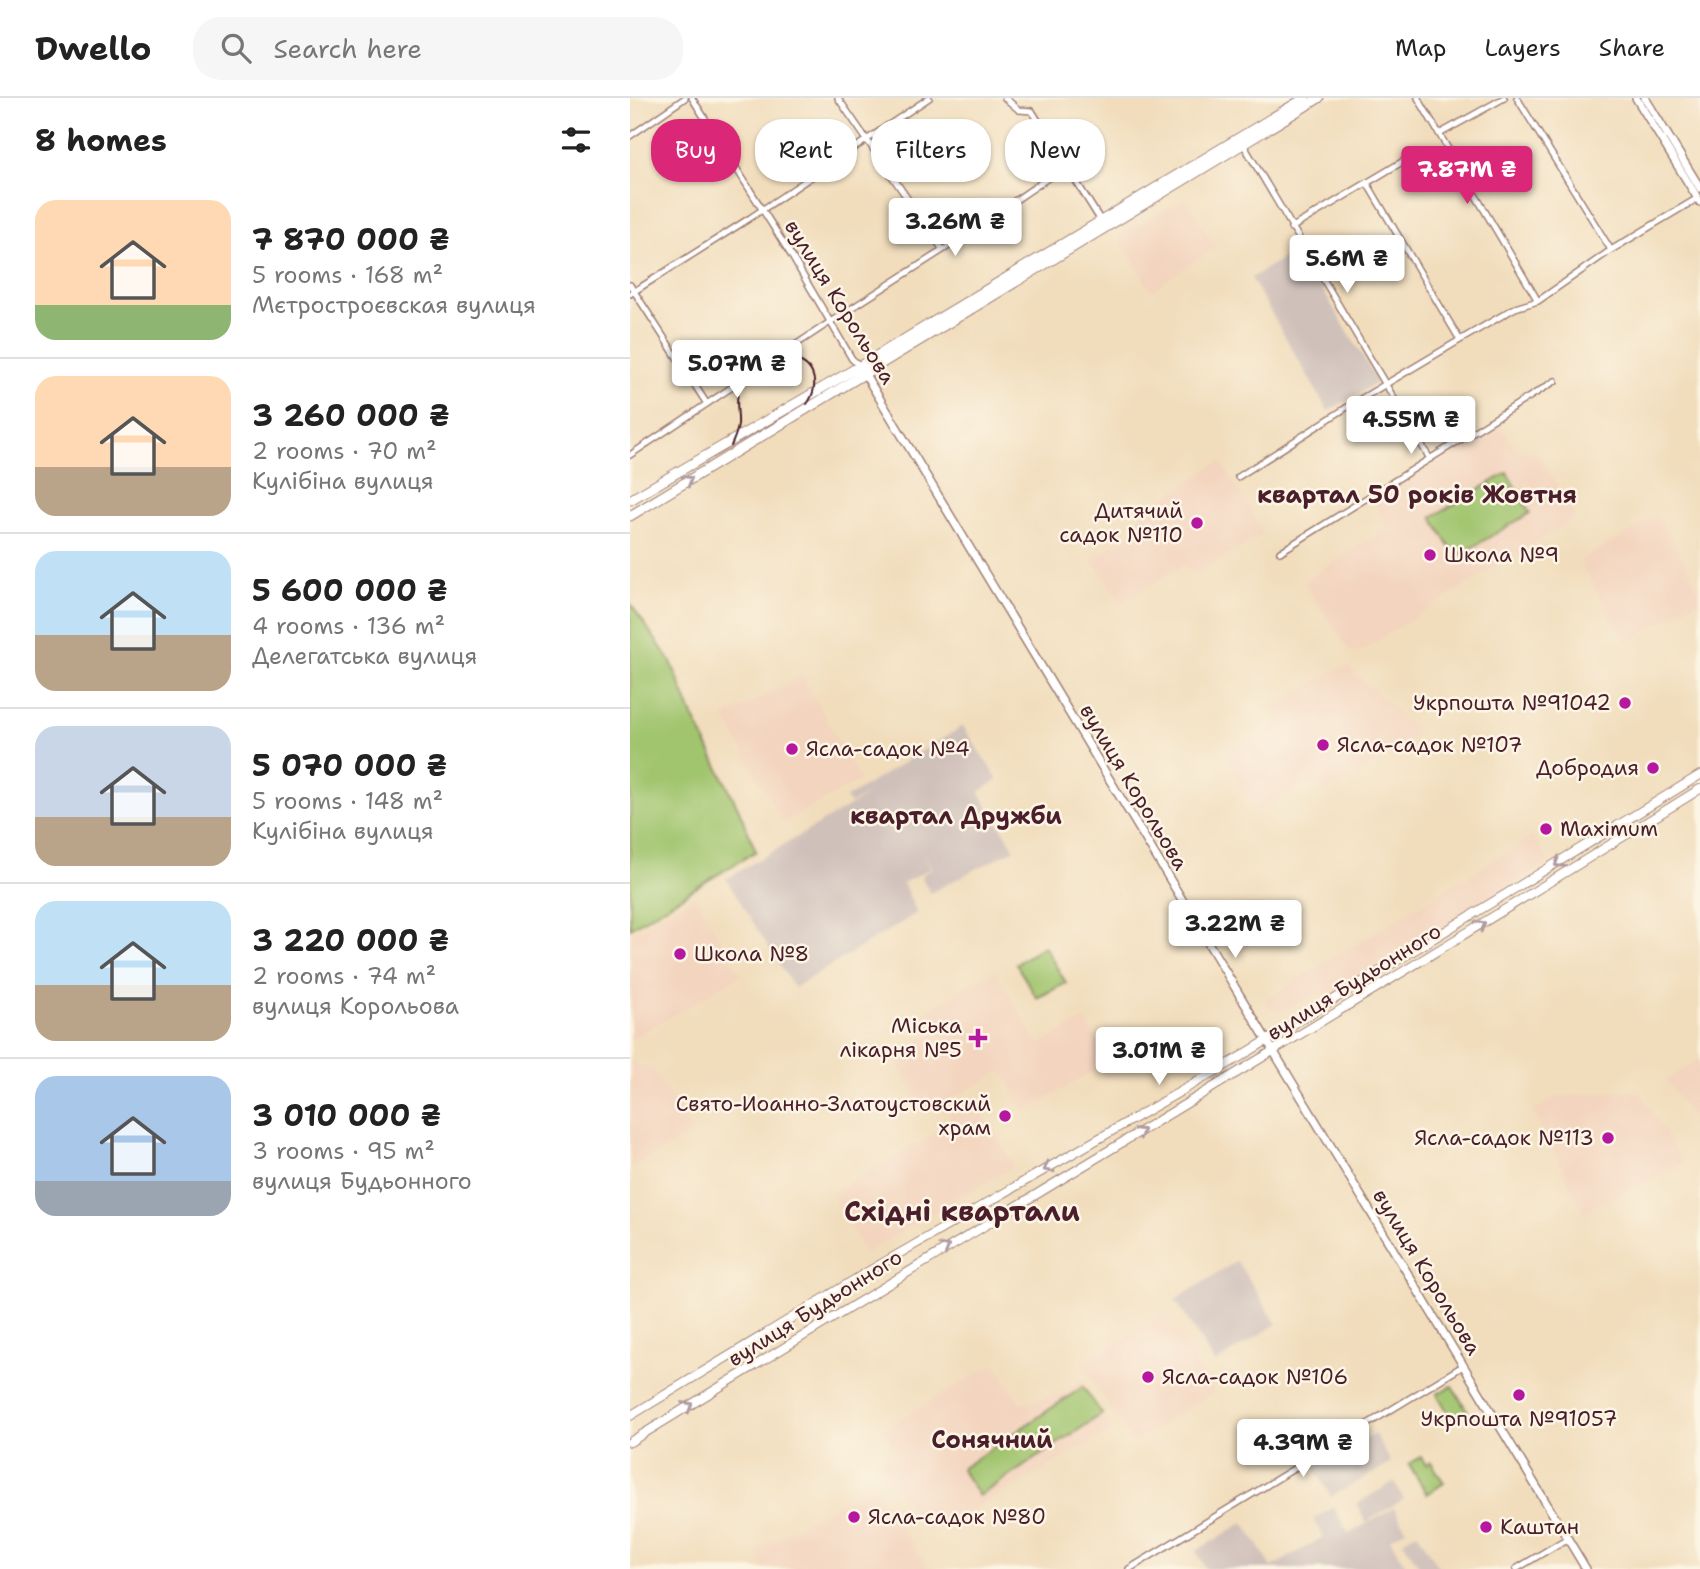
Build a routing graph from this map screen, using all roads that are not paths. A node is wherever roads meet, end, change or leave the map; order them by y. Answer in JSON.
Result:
{"nodes":[{"id":1,"x":685,"y":98,"type":"edge"},
{"id":2,"x":692,"y":98,"type":"edge"},
{"id":3,"x":838,"y":98,"type":"edge"},
{"id":4,"x":929,"y":98,"type":"edge"},
{"id":5,"x":1005,"y":98,"type":"edge"},
{"id":6,"x":1306,"y":98,"type":"edge"},
{"id":7,"x":1320,"y":98,"type":"edge"},
{"id":8,"x":1418,"y":98,"type":"edge"},
{"id":9,"x":1504,"y":98,"type":"edge"},
{"id":10,"x":1517,"y":98,"type":"edge"},
{"id":11,"x":1636,"y":98,"type":"edge"},
{"id":12,"x":1645,"y":98,"type":"edge"},
{"id":13,"x":1037,"y":119,"type":"edge"},
{"id":14,"x":1441,"y":133,"type":"junction"},
{"id":15,"x":630,"y":136,"type":"edge"},
{"id":16,"x":868,"y":139,"type":"junction"},
{"id":17,"x":1243,"y":144,"type":"junction"},
{"id":18,"x":1412,"y":156,"type":"dead end"},
{"id":19,"x":1042,"y":182,"type":"edge"},
{"id":20,"x":1077,"y":182,"type":"edge"},
{"id":21,"x":1367,"y":183,"type":"junction"},
{"id":22,"x":1700,"y":188,"type":"edge"},
{"id":23,"x":1699,"y":200,"type":"edge"},
{"id":24,"x":762,"y":209,"type":"junction"},
{"id":25,"x":1103,"y":224,"type":"junction"},
{"id":26,"x":1291,"y":228,"type":"junction"},
{"id":27,"x":943,"y":250,"type":"junction"},
{"id":28,"x":1611,"y":250,"type":"junction"},
{"id":29,"x":630,"y":285,"type":"edge"},
{"id":30,"x":632,"y":292,"type":"edge"},
{"id":31,"x":1538,"y":301,"type":"junction"},
{"id":32,"x":830,"y":322,"type":"junction"},
{"id":33,"x":1460,"y":340,"type":"junction"},
{"id":34,"x":862,"y":370,"type":"junction"},
{"id":35,"x":1555,"y":381,"type":"dead end"},
{"id":36,"x":1386,"y":385,"type":"junction"},
{"id":37,"x":707,"y":404,"type":"junction"},
{"id":38,"x":630,"y":455,"type":"edge"},
{"id":39,"x":1430,"y":459,"type":"junction"},
{"id":40,"x":1238,"y":477,"type":"dead end"},
{"id":41,"x":630,"y":500,"type":"edge"},
{"id":42,"x":630,"y":516,"type":"edge"},
{"id":43,"x":1280,"y":552,"type":"dead end"},
{"id":44,"x":1700,"y":775,"type":"edge"},
{"id":45,"x":1700,"y":789,"type":"edge"},
{"id":46,"x":1267,"y":1040,"type":"junction"},
{"id":47,"x":1274,"y":1052,"type":"junction"},
{"id":48,"x":1463,"y":1366,"type":"junction"},
{"id":49,"x":630,"y":1416,"type":"edge"},
{"id":50,"x":630,"y":1441,"type":"edge"},
{"id":51,"x":1568,"y":1538,"type":"junction"},
{"id":52,"x":1129,"y":1569,"type":"edge"},
{"id":53,"x":1516,"y":1569,"type":"edge"},
{"id":54,"x":1586,"y":1569,"type":"edge"}],
"edges":[{"from":1,"to":15,"type":"street"},
{"from":2,"to":24,"type":"street","name":"вулиця Корольова"},
{"from":3,"to":16,"type":"street"},
{"from":4,"to":16,"type":"street"},
{"from":5,"to":13,"type":"street"},
{"from":6,"to":25,"type":"main road"},
{"from":7,"to":17,"type":"main road"},
{"from":8,"to":14,"type":"street"},
{"from":9,"to":14,"type":"street"},
{"from":10,"to":28,"type":"street"},
{"from":11,"to":23,"type":"street"},
{"from":12,"to":22,"type":"street"},
{"from":14,"to":31,"type":"street"},
{"from":16,"to":24,"type":"street"},
{"from":16,"to":27,"type":"street"},
{"from":17,"to":25,"type":"main road"},
{"from":17,"to":26,"type":"street"},
{"from":18,"to":21,"type":"street"},
{"from":19,"to":27,"type":"street"},
{"from":20,"to":25,"type":"street"},
{"from":21,"to":26,"type":"street"},
{"from":21,"to":33,"type":"street"},
{"from":23,"to":28,"type":"street"},
{"from":24,"to":30,"type":"street"},
{"from":24,"to":32,"type":"street","name":"вулиця Корольова"},
{"from":25,"to":34,"type":"main road"},
{"from":26,"to":36,"type":"street"},
{"from":27,"to":32,"type":"street"},
{"from":28,"to":31,"type":"street"},
{"from":29,"to":30,"type":"street"},
{"from":30,"to":37,"type":"street"},
{"from":31,"to":33,"type":"street"},
{"from":32,"to":34,"type":"street","name":"вулиця Корольова"},
{"from":32,"to":37,"type":"street"},
{"from":33,"to":36,"type":"street"},
{"from":34,"to":41,"type":"main road"},
{"from":42,"to":34,"type":"main road","one_way":true},
{"from":34,"to":46,"type":"street","name":"вулиця Корольова"},
{"from":35,"to":39,"type":"street"},
{"from":36,"to":39,"type":"street"},
{"from":36,"to":40,"type":"street"},
{"from":37,"to":38,"type":"street"},
{"from":39,"to":43,"type":"street"},
{"from":44,"to":46,"type":"main road","name":"вулиця Будьонного","one_way":true},
{"from":47,"to":45,"type":"main road","name":"вулиця Будьонного","one_way":true},
{"from":46,"to":47,"type":"street","name":"вулиця Корольова"},
{"from":46,"to":49,"type":"main road","name":"вулиця Будьонного","one_way":true},
{"from":47,"to":48,"type":"street","name":"вулиця Корольова"},
{"from":50,"to":47,"type":"main road","name":"вулиця Будьонного","one_way":true},
{"from":48,"to":51,"type":"street","name":"вулиця Корольова"},
{"from":48,"to":52,"type":"street"},
{"from":51,"to":53,"type":"street"},
{"from":51,"to":54,"type":"street","name":"вулиця Корольова"}]}
